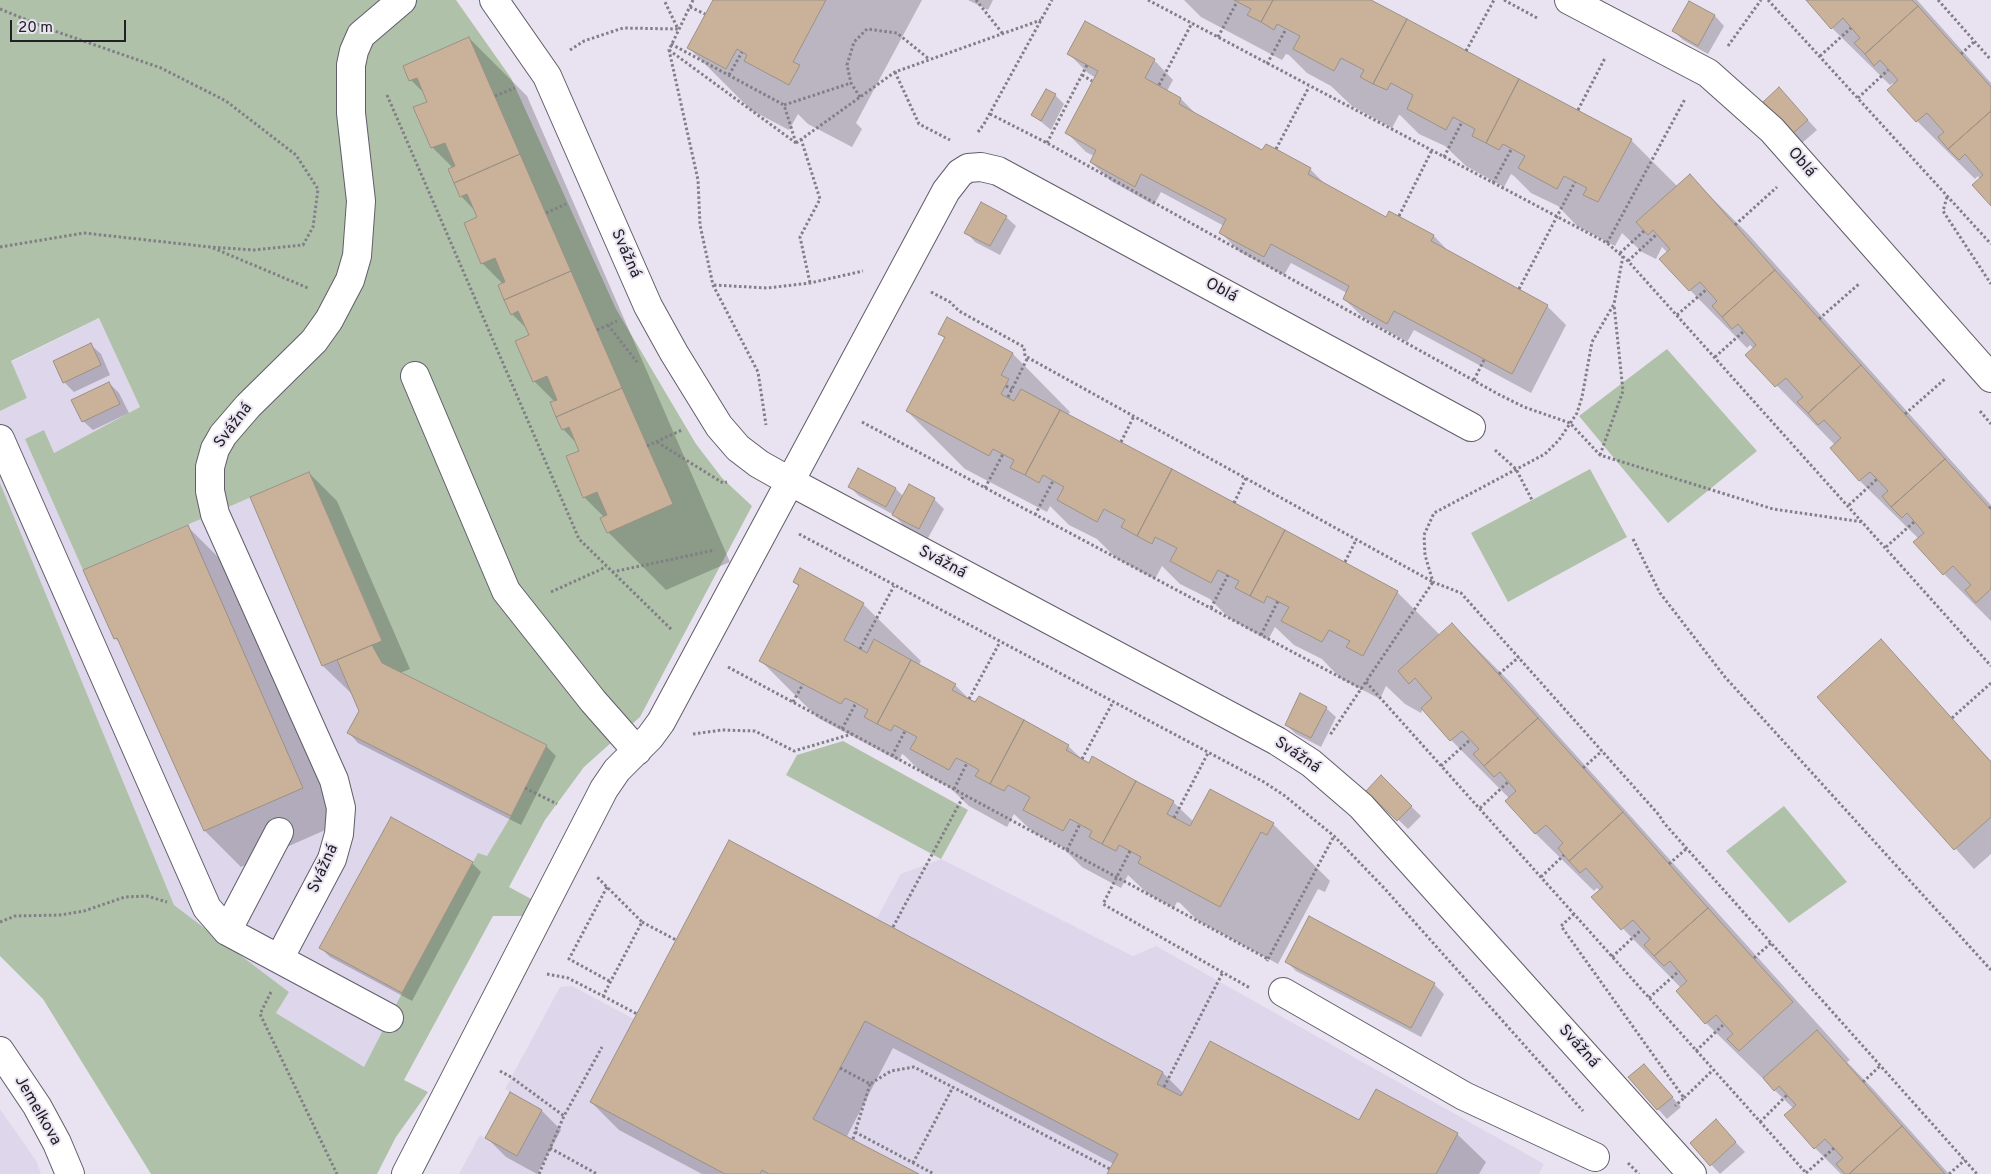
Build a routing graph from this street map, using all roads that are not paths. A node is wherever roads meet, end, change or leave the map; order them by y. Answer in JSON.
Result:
{"nodes":[{"id":1,"x":402,"y":0,"type":"edge"},
{"id":2,"x":494,"y":0,"type":"edge"},
{"id":3,"x":1569,"y":0,"type":"edge"},
{"id":4,"x":416,"y":376,"type":"dead end"},
{"id":5,"x":1991,"y":378,"type":"edge"},
{"id":6,"x":1471,"y":427,"type":"road end"},
{"id":7,"x":0,"y":439,"type":"edge"},
{"id":8,"x":791,"y":482,"type":"junction"},
{"id":9,"x":637,"y":751,"type":"junction"},
{"id":10,"x":279,"y":832,"type":"dead end"},
{"id":11,"x":227,"y":930,"type":"junction"},
{"id":12,"x":283,"y":961,"type":"junction"},
{"id":13,"x":1283,"y":992,"type":"dead end"},
{"id":14,"x":389,"y":1018,"type":"dead end"},
{"id":15,"x":0,"y":1051,"type":"edge"},
{"id":16,"x":1595,"y":1157,"type":"dead end"},
{"id":17,"x":70,"y":1174,"type":"edge"},
{"id":18,"x":406,"y":1174,"type":"edge"},
{"id":19,"x":1692,"y":1174,"type":"edge"}],
"edges":[{"from":1,"to":12,"type":"street","name":"Svážná"},
{"from":2,"to":8,"type":"street","name":"Svážná"},
{"from":3,"to":5,"type":"street","name":"Oblá"},
{"from":4,"to":9,"type":"street"},
{"from":6,"to":8,"type":"street","name":"Oblá"},
{"from":7,"to":11,"type":"street"},
{"from":8,"to":9,"type":"street"},
{"from":8,"to":19,"type":"street","name":"Svážná"},
{"from":9,"to":18,"type":"street"},
{"from":10,"to":11,"type":"street"},
{"from":11,"to":12,"type":"street"},
{"from":12,"to":14,"type":"street"},
{"from":13,"to":16,"type":"street"},
{"from":15,"to":17,"type":"street","name":"Jemelkova"}]}
